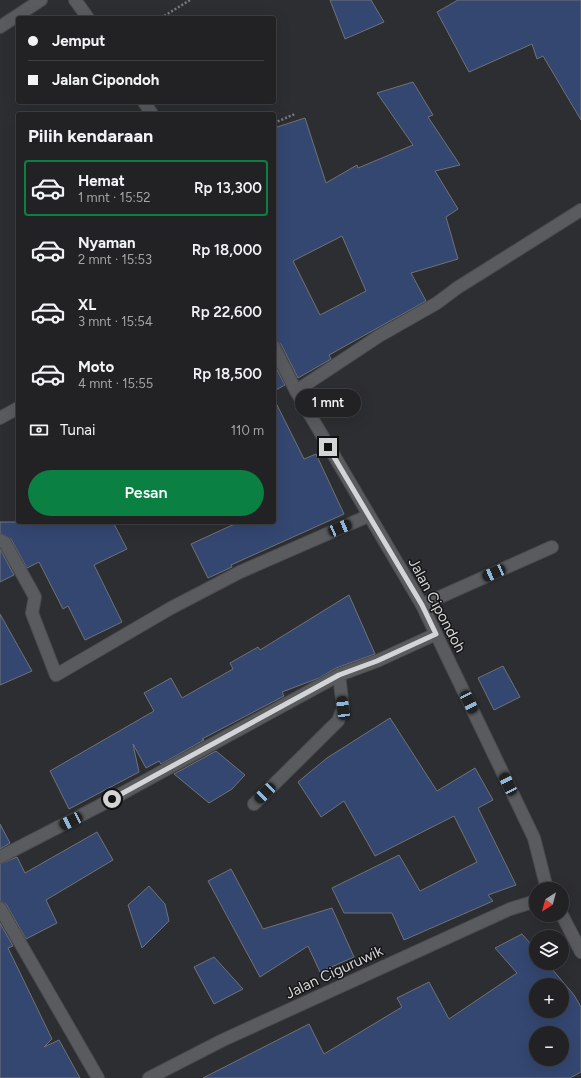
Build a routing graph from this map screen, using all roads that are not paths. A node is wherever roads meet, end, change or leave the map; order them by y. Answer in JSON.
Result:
{"nodes":[{"id":1,"x":41,"y":0,"type":"edge"},
{"id":2,"x":75,"y":0,"type":"edge"},
{"id":3,"x":16,"y":16,"type":"edge"},
{"id":4,"x":17,"y":16,"type":"edge"},
{"id":5,"x":87,"y":16,"type":"edge"},
{"id":6,"x":0,"y":27,"type":"edge"},
{"id":7,"x":581,"y":210,"type":"edge"},
{"id":8,"x":276,"y":351,"type":"edge"},
{"id":9,"x":296,"y":391,"type":"junction"},
{"id":10,"x":16,"y":409,"type":"edge"},
{"id":11,"x":0,"y":418,"type":"edge"},
{"id":12,"x":368,"y":516,"type":"junction"},
{"id":13,"x":0,"y":540,"type":"edge"},
{"id":14,"x":552,"y":548,"type":"dead end"},
{"id":15,"x":422,"y":605,"type":"junction"},
{"id":16,"x":436,"y":634,"type":"junction"},
{"id":17,"x":339,"y":675,"type":"junction"},
{"id":18,"x":254,"y":804,"type":"dead end"},
{"id":19,"x":0,"y":857,"type":"edge"},
{"id":20,"x":545,"y":882,"type":"edge"},
{"id":21,"x":529,"y":904,"type":"edge"},
{"id":22,"x":0,"y":908,"type":"edge"},
{"id":23,"x":566,"y":922,"type":"edge"},
{"id":24,"x":581,"y":952,"type":"edge"},
{"id":25,"x":98,"y":1078,"type":"edge"},
{"id":26,"x":149,"y":1078,"type":"edge"}],
"edges":[{"from":1,"to":4,"type":"street"},
{"from":2,"to":5,"type":"street"},
{"from":3,"to":6,"type":"street"},
{"from":7,"to":9,"type":"street"},
{"from":8,"to":9,"type":"street","name":"Jalan Cipondoh"},
{"from":9,"to":12,"type":"street","name":"Jalan Cipondoh"},
{"from":10,"to":11,"type":"street"},
{"from":12,"to":13,"type":"street"},
{"from":12,"to":15,"type":"street","name":"Jalan Cipondoh"},
{"from":14,"to":15,"type":"street"},
{"from":15,"to":16,"type":"street","name":"Jalan Cipondoh"},
{"from":16,"to":17,"type":"street"},
{"from":16,"to":20,"type":"street","name":"Jalan Cipondoh"},
{"from":17,"to":18,"type":"street"},
{"from":17,"to":19,"type":"street"},
{"from":21,"to":26,"type":"street","name":"Jalan Ciguruwik"},
{"from":22,"to":25,"type":"street"},
{"from":23,"to":24,"type":"street"}]}
